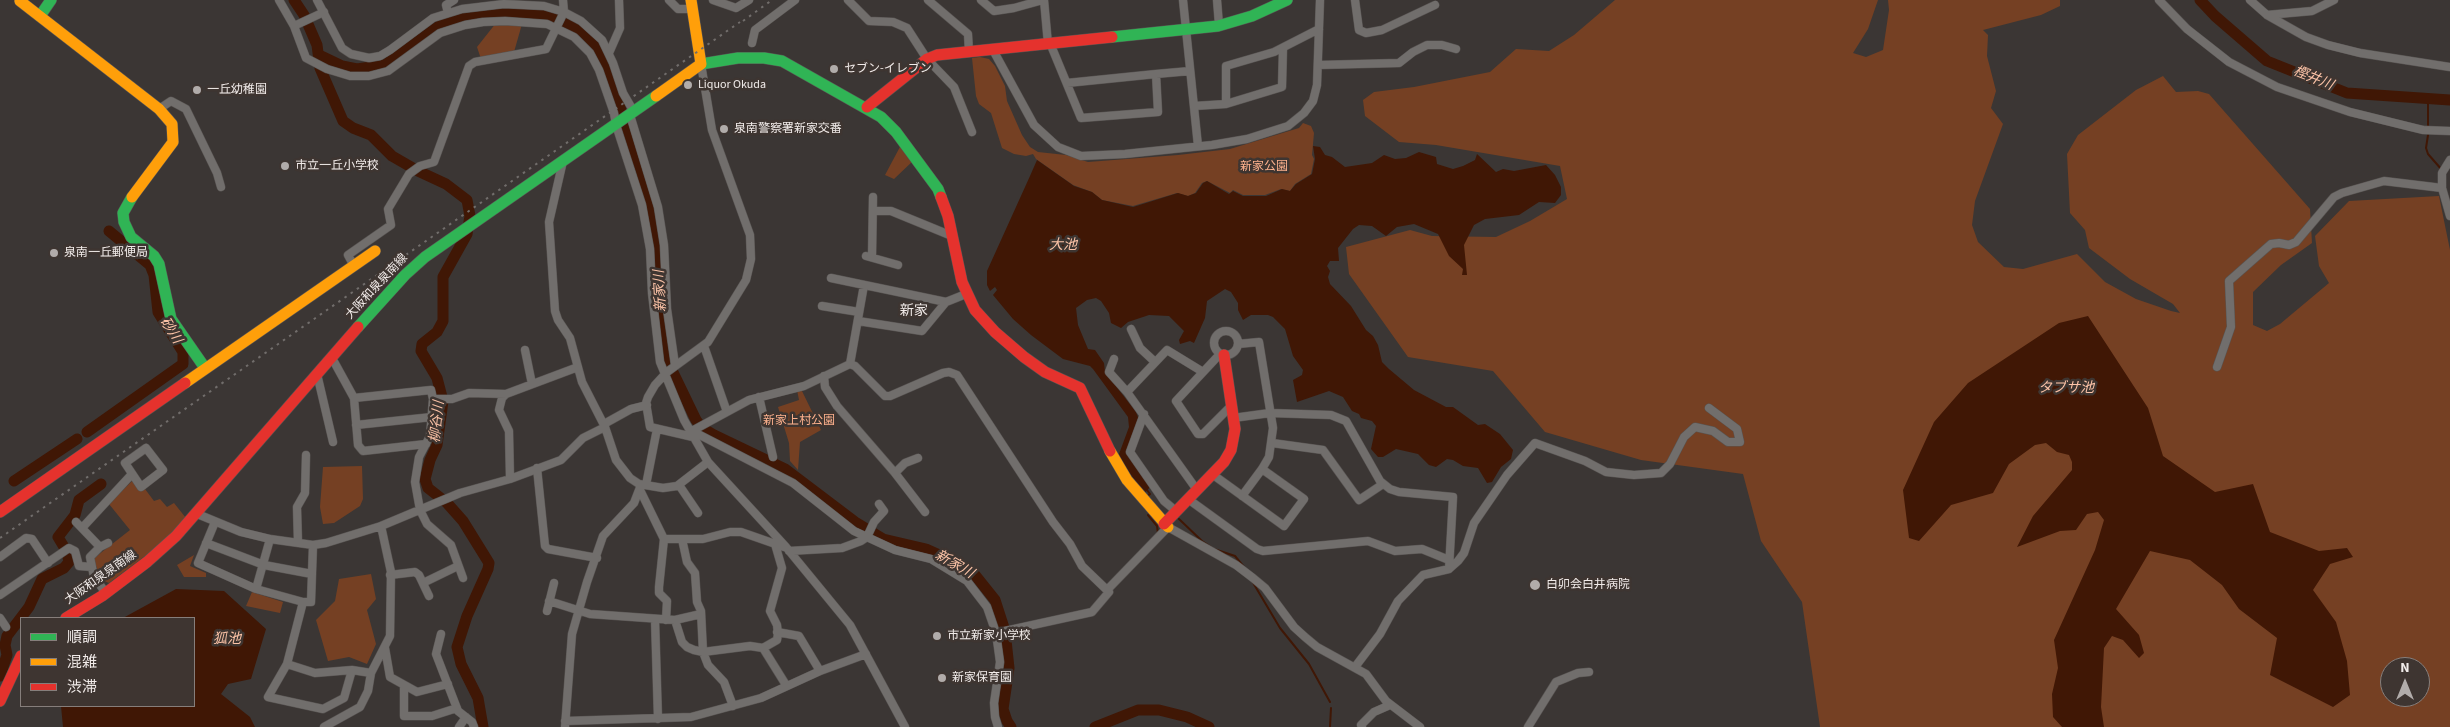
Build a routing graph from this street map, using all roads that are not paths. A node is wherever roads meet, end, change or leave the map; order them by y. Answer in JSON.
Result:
{"nodes":[{"id":1,"x":20,"y":0,"type":"edge"},
{"id":2,"x":51,"y":0,"type":"edge"},
{"id":3,"x":279,"y":0,"type":"edge"},
{"id":4,"x":318,"y":0,"type":"edge"},
{"id":5,"x":454,"y":0,"type":"edge"},
{"id":6,"x":563,"y":0,"type":"edge"},
{"id":7,"x":619,"y":0,"type":"edge"},
{"id":8,"x":669,"y":0,"type":"edge"},
{"id":9,"x":713,"y":0,"type":"edge"},
{"id":10,"x":749,"y":0,"type":"edge"},
{"id":11,"x":794,"y":0,"type":"edge"},
{"id":12,"x":848,"y":0,"type":"edge"},
{"id":13,"x":928,"y":0,"type":"edge"},
{"id":14,"x":981,"y":0,"type":"edge"},
{"id":15,"x":1043,"y":0,"type":"edge"},
{"id":16,"x":1183,"y":0,"type":"edge"},
{"id":17,"x":1217,"y":0,"type":"edge"},
{"id":18,"x":1287,"y":0,"type":"edge"},
{"id":19,"x":1320,"y":0,"type":"edge"},
{"id":20,"x":1355,"y":0,"type":"edge"},
{"id":21,"x":2159,"y":0,"type":"edge"},
{"id":22,"x":2250,"y":0,"type":"edge"},
{"id":23,"x":2334,"y":0,"type":"edge"},
{"id":24,"x":1020,"y":3,"type":"edge"},
{"id":25,"x":691,"y":4,"type":"edge"},
{"id":26,"x":1435,"y":5,"type":"dead end"},
{"id":27,"x":447,"y":9,"type":"dead end"},
{"id":28,"x":324,"y":12,"type":"junction"},
{"id":29,"x":564,"y":13,"type":"junction"},
{"id":30,"x":2267,"y":15,"type":"junction"},
{"id":31,"x":40,"y":16,"type":"junction"},
{"id":32,"x":1220,"y":25,"type":"junction"},
{"id":33,"x":294,"y":26,"type":"junction"},
{"id":34,"x":557,"y":26,"type":"junction"},
{"id":35,"x":1319,"y":29,"type":"junction"},
{"id":36,"x":1187,"y":30,"type":"junction"},
{"id":37,"x":752,"y":43,"type":"dead end"},
{"id":38,"x":1049,"y":44,"type":"junction"},
{"id":39,"x":1283,"y":48,"type":"junction"},
{"id":40,"x":1456,"y":49,"type":"dead end"},
{"id":41,"x":992,"y":50,"type":"junction"},
{"id":42,"x":969,"y":52,"type":"junction"},
{"id":43,"x":608,"y":53,"type":"junction"},
{"id":44,"x":927,"y":59,"type":"junction"},
{"id":45,"x":701,"y":64,"type":"junction"},
{"id":46,"x":1318,"y":65,"type":"junction"},
{"id":47,"x":2450,"y":67,"type":"edge"},
{"id":48,"x":1190,"y":71,"type":"junction"},
{"id":49,"x":1156,"y":74,"type":"junction"},
{"id":50,"x":1067,"y":82,"type":"junction"},
{"id":51,"x":1226,"y":104,"type":"junction"},
{"id":52,"x":1194,"y":106,"type":"junction"},
{"id":53,"x":867,"y":107,"type":"junction"},
{"id":54,"x":159,"y":109,"type":"junction"},
{"id":55,"x":625,"y":118,"type":"junction"},
{"id":56,"x":2450,"y":131,"type":"edge"},
{"id":57,"x":972,"y":132,"type":"dead end"},
{"id":58,"x":1198,"y":146,"type":"junction"},
{"id":59,"x":563,"y":161,"type":"junction"},
{"id":60,"x":2447,"y":168,"type":"edge"},
{"id":61,"x":221,"y":187,"type":"dead end"},
{"id":62,"x":2442,"y":188,"type":"junction"},
{"id":63,"x":874,"y":197,"type":"dead end"},
{"id":64,"x":873,"y":211,"type":"junction"},
{"id":65,"x":2450,"y":216,"type":"edge"},
{"id":66,"x":952,"y":236,"type":"junction"},
{"id":67,"x":375,"y":251,"type":"dead end"},
{"id":68,"x":898,"y":265,"type":"dead end"},
{"id":69,"x":354,"y":266,"type":"junction"},
{"id":70,"x":832,"y":278,"type":"dead end"},
{"id":71,"x":864,"y":285,"type":"junction"},
{"id":72,"x":966,"y":294,"type":"junction"},
{"id":73,"x":946,"y":302,"type":"junction"},
{"id":74,"x":822,"y":306,"type":"dead end"},
{"id":75,"x":859,"y":316,"type":"junction"},
{"id":76,"x":1131,"y":329,"type":"dead end"},
{"id":77,"x":1238,"y":344,"type":"junction"},
{"id":78,"x":704,"y":346,"type":"junction"},
{"id":79,"x":526,"y":350,"type":"dead end"},
{"id":80,"x":1222,"y":354,"type":"junction"},
{"id":81,"x":332,"y":358,"type":"junction"},
{"id":82,"x":1114,"y":359,"type":"dead end"},
{"id":83,"x":1155,"y":362,"type":"junction"},
{"id":84,"x":850,"y":364,"type":"junction"},
{"id":85,"x":676,"y":365,"type":"junction"},
{"id":86,"x":578,"y":367,"type":"junction"},
{"id":87,"x":2217,"y":367,"type":"dead end"},
{"id":88,"x":205,"y":368,"type":"junction"},
{"id":89,"x":1203,"y":372,"type":"junction"},
{"id":90,"x":665,"y":373,"type":"junction"},
{"id":91,"x":317,"y":374,"type":"junction"},
{"id":92,"x":824,"y":376,"type":"junction"},
{"id":93,"x":532,"y":384,"type":"junction"},
{"id":94,"x":1127,"y":392,"type":"junction"},
{"id":95,"x":506,"y":394,"type":"junction"},
{"id":96,"x":759,"y":397,"type":"junction"},
{"id":97,"x":354,"y":398,"type":"junction"},
{"id":98,"x":435,"y":399,"type":"junction"},
{"id":99,"x":647,"y":405,"type":"junction"},
{"id":100,"x":1709,"y":408,"type":"dead end"},
{"id":101,"x":727,"y":412,"type":"junction"},
{"id":102,"x":1232,"y":412,"type":"junction"},
{"id":103,"x":1270,"y":413,"type":"junction"},
{"id":104,"x":1144,"y":414,"type":"junction"},
{"id":105,"x":432,"y":418,"type":"junction"},
{"id":106,"x":356,"y":425,"type":"junction"},
{"id":107,"x":604,"y":425,"type":"junction"},
{"id":108,"x":657,"y":429,"type":"junction"},
{"id":109,"x":692,"y":432,"type":"junction"},
{"id":110,"x":333,"y":442,"type":"dead end"},
{"id":111,"x":1272,"y":443,"type":"junction"},
{"id":112,"x":426,"y":444,"type":"junction"},
{"id":113,"x":306,"y":455,"type":"dead end"},
{"id":114,"x":773,"y":457,"type":"dead end"},
{"id":115,"x":918,"y":458,"type":"dead end"},
{"id":116,"x":708,"y":462,"type":"junction"},
{"id":117,"x":537,"y":468,"type":"junction"},
{"id":118,"x":1262,"y":470,"type":"junction"},
{"id":119,"x":895,"y":473,"type":"junction"},
{"id":120,"x":132,"y":474,"type":"junction"},
{"id":121,"x":1212,"y":474,"type":"junction"},
{"id":122,"x":510,"y":479,"type":"junction"},
{"id":123,"x":1383,"y":484,"type":"junction"},
{"id":124,"x":679,"y":485,"type":"junction"},
{"id":125,"x":642,"y":487,"type":"junction"},
{"id":126,"x":1197,"y":490,"type":"junction"},
{"id":127,"x":1242,"y":496,"type":"junction"},
{"id":128,"x":1188,"y":499,"type":"junction"},
{"id":129,"x":879,"y":504,"type":"dead end"},
{"id":130,"x":420,"y":510,"type":"junction"},
{"id":131,"x":1176,"y":511,"type":"junction"},
{"id":132,"x":0,"y":512,"type":"edge"},
{"id":133,"x":925,"y":512,"type":"dead end"},
{"id":134,"x":195,"y":513,"type":"junction"},
{"id":135,"x":698,"y":514,"type":"dead end"},
{"id":136,"x":76,"y":522,"type":"dead end"},
{"id":137,"x":215,"y":522,"type":"junction"},
{"id":138,"x":382,"y":526,"type":"junction"},
{"id":139,"x":1166,"y":526,"type":"junction"},
{"id":140,"x":82,"y":528,"type":"junction"},
{"id":141,"x":867,"y":537,"type":"junction"},
{"id":142,"x":270,"y":539,"type":"junction"},
{"id":143,"x":664,"y":539,"type":"junction"},
{"id":144,"x":682,"y":539,"type":"junction"},
{"id":145,"x":108,"y":542,"type":"dead end"},
{"id":146,"x":206,"y":543,"type":"junction"},
{"id":147,"x":298,"y":543,"type":"junction"},
{"id":148,"x":775,"y":544,"type":"junction"},
{"id":149,"x":313,"y":545,"type":"junction"},
{"id":150,"x":100,"y":547,"type":"junction"},
{"id":151,"x":787,"y":549,"type":"junction"},
{"id":152,"x":0,"y":557,"type":"edge"},
{"id":153,"x":596,"y":558,"type":"junction"},
{"id":154,"x":48,"y":562,"type":"junction"},
{"id":155,"x":1449,"y":564,"type":"junction"},
{"id":156,"x":264,"y":565,"type":"junction"},
{"id":157,"x":458,"y":566,"type":"junction"},
{"id":158,"x":92,"y":567,"type":"junction"},
{"id":159,"x":312,"y":574,"type":"junction"},
{"id":160,"x":390,"y":575,"type":"junction"},
{"id":161,"x":463,"y":578,"type":"dead end"},
{"id":162,"x":423,"y":583,"type":"junction"},
{"id":163,"x":554,"y":584,"type":"dead end"},
{"id":164,"x":256,"y":589,"type":"junction"},
{"id":165,"x":1107,"y":590,"type":"junction"},
{"id":166,"x":106,"y":593,"type":"junction"},
{"id":167,"x":0,"y":595,"type":"edge"},
{"id":168,"x":429,"y":596,"type":"dead end"},
{"id":169,"x":549,"y":601,"type":"junction"},
{"id":170,"x":302,"y":602,"type":"junction"},
{"id":171,"x":547,"y":611,"type":"dead end"},
{"id":172,"x":578,"y":611,"type":"junction"},
{"id":173,"x":701,"y":614,"type":"junction"},
{"id":174,"x":68,"y":617,"type":"edge"},
{"id":175,"x":0,"y":618,"type":"edge"},
{"id":176,"x":655,"y":619,"type":"junction"},
{"id":177,"x":666,"y":620,"type":"junction"},
{"id":178,"x":675,"y":620,"type":"junction"},
{"id":179,"x":6,"y":628,"type":"dead end"},
{"id":180,"x":778,"y":632,"type":"junction"},
{"id":181,"x":996,"y":633,"type":"junction"},
{"id":182,"x":441,"y":634,"type":"dead end"},
{"id":183,"x":385,"y":648,"type":"junction"},
{"id":184,"x":763,"y":648,"type":"junction"},
{"id":185,"x":703,"y":652,"type":"junction"},
{"id":186,"x":866,"y":654,"type":"junction"},
{"id":187,"x":20,"y":658,"type":"edge"},
{"id":188,"x":287,"y":664,"type":"junction"},
{"id":189,"x":1356,"y":667,"type":"junction"},
{"id":190,"x":352,"y":670,"type":"junction"},
{"id":191,"x":820,"y":671,"type":"junction"},
{"id":192,"x":1589,"y":672,"type":"dead end"},
{"id":193,"x":371,"y":673,"type":"junction"},
{"id":194,"x":448,"y":684,"type":"junction"},
{"id":195,"x":404,"y":685,"type":"junction"},
{"id":196,"x":786,"y":685,"type":"junction"},
{"id":197,"x":0,"y":701,"type":"edge"},
{"id":198,"x":1390,"y":705,"type":"junction"},
{"id":199,"x":733,"y":706,"type":"junction"},
{"id":200,"x":457,"y":708,"type":"junction"},
{"id":201,"x":466,"y":717,"type":"junction"},
{"id":202,"x":658,"y":719,"type":"junction"},
{"id":203,"x":565,"y":724,"type":"edge"},
{"id":204,"x":324,"y":727,"type":"edge"},
{"id":205,"x":459,"y":727,"type":"edge"},
{"id":206,"x":474,"y":727,"type":"edge"},
{"id":207,"x":905,"y":727,"type":"edge"},
{"id":208,"x":998,"y":727,"type":"edge"},
{"id":209,"x":1362,"y":727,"type":"edge"},
{"id":210,"x":1420,"y":727,"type":"edge"},
{"id":211,"x":1528,"y":727,"type":"edge"}],
"edges":[{"from":1,"to":31,"type":"street"},
{"from":2,"to":31,"type":"street"},
{"from":3,"to":33,"type":"street"},
{"from":4,"to":28,"type":"street"},
{"from":5,"to":27,"type":"street"},
{"from":6,"to":29,"type":"street"},
{"from":7,"to":43,"type":"street"},
{"from":8,"to":25,"type":"street"},
{"from":9,"to":10,"type":"street"},
{"from":11,"to":37,"type":"street"},
{"from":12,"to":44,"type":"street"},
{"from":13,"to":42,"type":"street"},
{"from":14,"to":24,"type":"street"},
{"from":15,"to":24,"type":"street"},
{"from":15,"to":38,"type":"street"},
{"from":16,"to":36,"type":"street"},
{"from":17,"to":32,"type":"street"},
{"from":18,"to":32,"type":"street"},
{"from":19,"to":35,"type":"street"},
{"from":20,"to":26,"type":"street"},
{"from":21,"to":56,"type":"street"},
{"from":22,"to":30,"type":"street"},
{"from":23,"to":30,"type":"street"},
{"from":25,"to":45,"type":"street"},
{"from":28,"to":29,"type":"street"},
{"from":28,"to":33,"type":"street"},
{"from":29,"to":34,"type":"street"},
{"from":29,"to":43,"type":"street"},
{"from":30,"to":47,"type":"street"},
{"from":31,"to":54,"type":"street"},
{"from":32,"to":36,"type":"street"},
{"from":33,"to":34,"type":"street"},
{"from":34,"to":55,"type":"street"},
{"from":34,"to":69,"type":"street"},
{"from":35,"to":39,"type":"street"},
{"from":35,"to":46,"type":"street"},
{"from":36,"to":38,"type":"street"},
{"from":36,"to":48,"type":"street"},
{"from":38,"to":41,"type":"street"},
{"from":38,"to":50,"type":"street"},
{"from":39,"to":51,"type":"street"},
{"from":39,"to":51,"type":"street"},
{"from":40,"to":46,"type":"street"},
{"from":41,"to":42,"type":"street"},
{"from":41,"to":58,"type":"street"},
{"from":42,"to":44,"type":"street"},
{"from":43,"to":55,"type":"street"},
{"from":44,"to":53,"type":"street"},
{"from":44,"to":57,"type":"street"},
{"from":45,"to":53,"type":"street"},
{"from":45,"to":55,"type":"street","name":"大阪和泉泉南線"},
{"from":45,"to":78,"type":"street"},
{"from":46,"to":58,"type":"street"},
{"from":48,"to":49,"type":"street"},
{"from":48,"to":52,"type":"street"},
{"from":49,"to":50,"type":"street"},
{"from":49,"to":50,"type":"street"},
{"from":51,"to":52,"type":"street"},
{"from":52,"to":58,"type":"street"},
{"from":53,"to":66,"type":"street"},
{"from":54,"to":61,"type":"street"},
{"from":54,"to":88,"type":"street"},
{"from":55,"to":59,"type":"street","name":"大阪和泉泉南線"},
{"from":55,"to":85,"type":"street"},
{"from":55,"to":90,"type":"street"},
{"from":59,"to":81,"type":"street","name":"大阪和泉泉南線"},
{"from":59,"to":86,"type":"street"},
{"from":60,"to":62,"type":"street"},
{"from":62,"to":65,"type":"street"},
{"from":62,"to":87,"type":"street"},
{"from":63,"to":64,"type":"street"},
{"from":64,"to":66,"type":"street"},
{"from":64,"to":68,"type":"street"},
{"from":66,"to":72,"type":"street"},
{"from":67,"to":69,"type":"street"},
{"from":69,"to":88,"type":"street"},
{"from":70,"to":71,"type":"street"},
{"from":71,"to":73,"type":"street"},
{"from":71,"to":75,"type":"street"},
{"from":72,"to":73,"type":"street"},
{"from":72,"to":139,"type":"street"},
{"from":73,"to":75,"type":"street"},
{"from":74,"to":75,"type":"street"},
{"from":75,"to":84,"type":"street"},
{"from":76,"to":83,"type":"street"},
{"from":77,"to":80,"type":"street"},
{"from":77,"to":80,"type":"street"},
{"from":77,"to":103,"type":"street"},
{"from":78,"to":85,"type":"street"},
{"from":78,"to":101,"type":"street"},
{"from":79,"to":93,"type":"street"},
{"from":80,"to":89,"type":"street"},
{"from":80,"to":102,"type":"street"},
{"from":81,"to":91,"type":"street","name":"大阪和泉泉南線"},
{"from":81,"to":97,"type":"street"},
{"from":82,"to":94,"type":"street"},
{"from":83,"to":89,"type":"street"},
{"from":83,"to":94,"type":"street"},
{"from":84,"to":92,"type":"street"},
{"from":84,"to":165,"type":"street"},
{"from":85,"to":90,"type":"street"},
{"from":86,"to":93,"type":"street"},
{"from":86,"to":107,"type":"street"},
{"from":88,"to":132,"type":"street"},
{"from":89,"to":102,"type":"street"},
{"from":90,"to":99,"type":"street"},
{"from":90,"to":109,"type":"street"},
{"from":91,"to":110,"type":"street"},
{"from":91,"to":134,"type":"street","name":"大阪和泉泉南線"},
{"from":92,"to":96,"type":"street"},
{"from":92,"to":119,"type":"street"},
{"from":93,"to":95,"type":"street"},
{"from":94,"to":104,"type":"street"},
{"from":95,"to":98,"type":"street"},
{"from":95,"to":122,"type":"street"},
{"from":96,"to":101,"type":"street"},
{"from":96,"to":114,"type":"street"},
{"from":97,"to":98,"type":"street"},
{"from":97,"to":106,"type":"street"},
{"from":98,"to":105,"type":"street"},
{"from":99,"to":107,"type":"street"},
{"from":99,"to":108,"type":"street"},
{"from":100,"to":155,"type":"street"},
{"from":101,"to":109,"type":"street"},
{"from":102,"to":103,"type":"street"},
{"from":102,"to":121,"type":"street"},
{"from":103,"to":111,"type":"street"},
{"from":103,"to":123,"type":"street"},
{"from":104,"to":126,"type":"street"},
{"from":104,"to":131,"type":"street"},
{"from":105,"to":106,"type":"street"},
{"from":105,"to":112,"type":"street"},
{"from":106,"to":112,"type":"street"},
{"from":107,"to":117,"type":"street"},
{"from":107,"to":125,"type":"street"},
{"from":108,"to":109,"type":"street"},
{"from":108,"to":125,"type":"street"},
{"from":109,"to":116,"type":"street"},
{"from":109,"to":141,"type":"street"},
{"from":111,"to":118,"type":"street"},
{"from":111,"to":123,"type":"street"},
{"from":112,"to":130,"type":"street"},
{"from":113,"to":147,"type":"street"},
{"from":115,"to":119,"type":"street"},
{"from":116,"to":124,"type":"street"},
{"from":116,"to":151,"type":"street"},
{"from":117,"to":122,"type":"street"},
{"from":117,"to":153,"type":"street"},
{"from":118,"to":127,"type":"street"},
{"from":118,"to":127,"type":"street"},
{"from":119,"to":133,"type":"street"},
{"from":120,"to":120,"type":"street"},
{"from":120,"to":140,"type":"street"},
{"from":121,"to":126,"type":"street"},
{"from":121,"to":127,"type":"street"},
{"from":122,"to":130,"type":"street"},
{"from":123,"to":155,"type":"street"},
{"from":124,"to":125,"type":"street"},
{"from":124,"to":135,"type":"street"},
{"from":125,"to":143,"type":"street"},
{"from":125,"to":153,"type":"street"},
{"from":126,"to":128,"type":"street"},
{"from":128,"to":131,"type":"street"},
{"from":128,"to":155,"type":"street"},
{"from":129,"to":141,"type":"street"},
{"from":130,"to":138,"type":"street"},
{"from":130,"to":157,"type":"street"},
{"from":131,"to":139,"type":"street"},
{"from":134,"to":137,"type":"street"},
{"from":134,"to":166,"type":"street","name":"大阪和泉泉南線"},
{"from":136,"to":140,"type":"street"},
{"from":137,"to":142,"type":"street"},
{"from":137,"to":146,"type":"street"},
{"from":138,"to":149,"type":"street"},
{"from":138,"to":160,"type":"street"},
{"from":139,"to":165,"type":"street"},
{"from":139,"to":189,"type":"street"},
{"from":140,"to":150,"type":"street"},
{"from":141,"to":151,"type":"street"},
{"from":141,"to":181,"type":"street"},
{"from":142,"to":147,"type":"street"},
{"from":142,"to":156,"type":"street"},
{"from":143,"to":144,"type":"street"},
{"from":143,"to":177,"type":"street"},
{"from":144,"to":148,"type":"street"},
{"from":144,"to":173,"type":"street"},
{"from":145,"to":150,"type":"street"},
{"from":146,"to":156,"type":"street"},
{"from":146,"to":164,"type":"street"},
{"from":147,"to":149,"type":"street"},
{"from":148,"to":151,"type":"street"},
{"from":148,"to":180,"type":"street"},
{"from":149,"to":159,"type":"street"},
{"from":150,"to":158,"type":"street"},
{"from":151,"to":186,"type":"street"},
{"from":152,"to":154,"type":"street"},
{"from":153,"to":172,"type":"street"},
{"from":154,"to":158,"type":"street"},
{"from":154,"to":167,"type":"street"},
{"from":155,"to":189,"type":"street"},
{"from":156,"to":159,"type":"street"},
{"from":156,"to":164,"type":"street"},
{"from":157,"to":161,"type":"street"},
{"from":157,"to":162,"type":"street"},
{"from":158,"to":166,"type":"street"},
{"from":159,"to":170,"type":"street"},
{"from":160,"to":162,"type":"street"},
{"from":160,"to":183,"type":"street"},
{"from":162,"to":168,"type":"street"},
{"from":163,"to":169,"type":"street"},
{"from":164,"to":170,"type":"street"},
{"from":165,"to":181,"type":"street"},
{"from":166,"to":174,"type":"street","name":"大阪和泉泉南線"},
{"from":169,"to":171,"type":"street"},
{"from":169,"to":172,"type":"street"},
{"from":170,"to":188,"type":"street"},
{"from":172,"to":176,"type":"street"},
{"from":172,"to":203,"type":"street"},
{"from":173,"to":178,"type":"street"},
{"from":173,"to":185,"type":"street"},
{"from":175,"to":179,"type":"street"},
{"from":176,"to":177,"type":"street"},
{"from":176,"to":202,"type":"street"},
{"from":177,"to":178,"type":"street"},
{"from":178,"to":185,"type":"street"},
{"from":180,"to":184,"type":"street"},
{"from":180,"to":191,"type":"street"},
{"from":181,"to":208,"type":"street"},
{"from":182,"to":194,"type":"street"},
{"from":183,"to":193,"type":"street"},
{"from":183,"to":195,"type":"street"},
{"from":184,"to":185,"type":"street"},
{"from":184,"to":196,"type":"street"},
{"from":185,"to":199,"type":"street"},
{"from":186,"to":191,"type":"street"},
{"from":186,"to":207,"type":"street"},
{"from":187,"to":197,"type":"street"},
{"from":188,"to":190,"type":"street"},
{"from":188,"to":190,"type":"street"},
{"from":189,"to":198,"type":"street"},
{"from":190,"to":193,"type":"street"},
{"from":191,"to":196,"type":"street"},
{"from":192,"to":211,"type":"street"},
{"from":193,"to":204,"type":"street"},
{"from":194,"to":195,"type":"street"},
{"from":194,"to":200,"type":"street"},
{"from":195,"to":200,"type":"street"},
{"from":196,"to":199,"type":"street"},
{"from":198,"to":209,"type":"street"},
{"from":198,"to":210,"type":"street"},
{"from":199,"to":202,"type":"street"},
{"from":200,"to":201,"type":"street"},
{"from":201,"to":205,"type":"street"},
{"from":201,"to":206,"type":"street"},
{"from":202,"to":203,"type":"street"}]}
